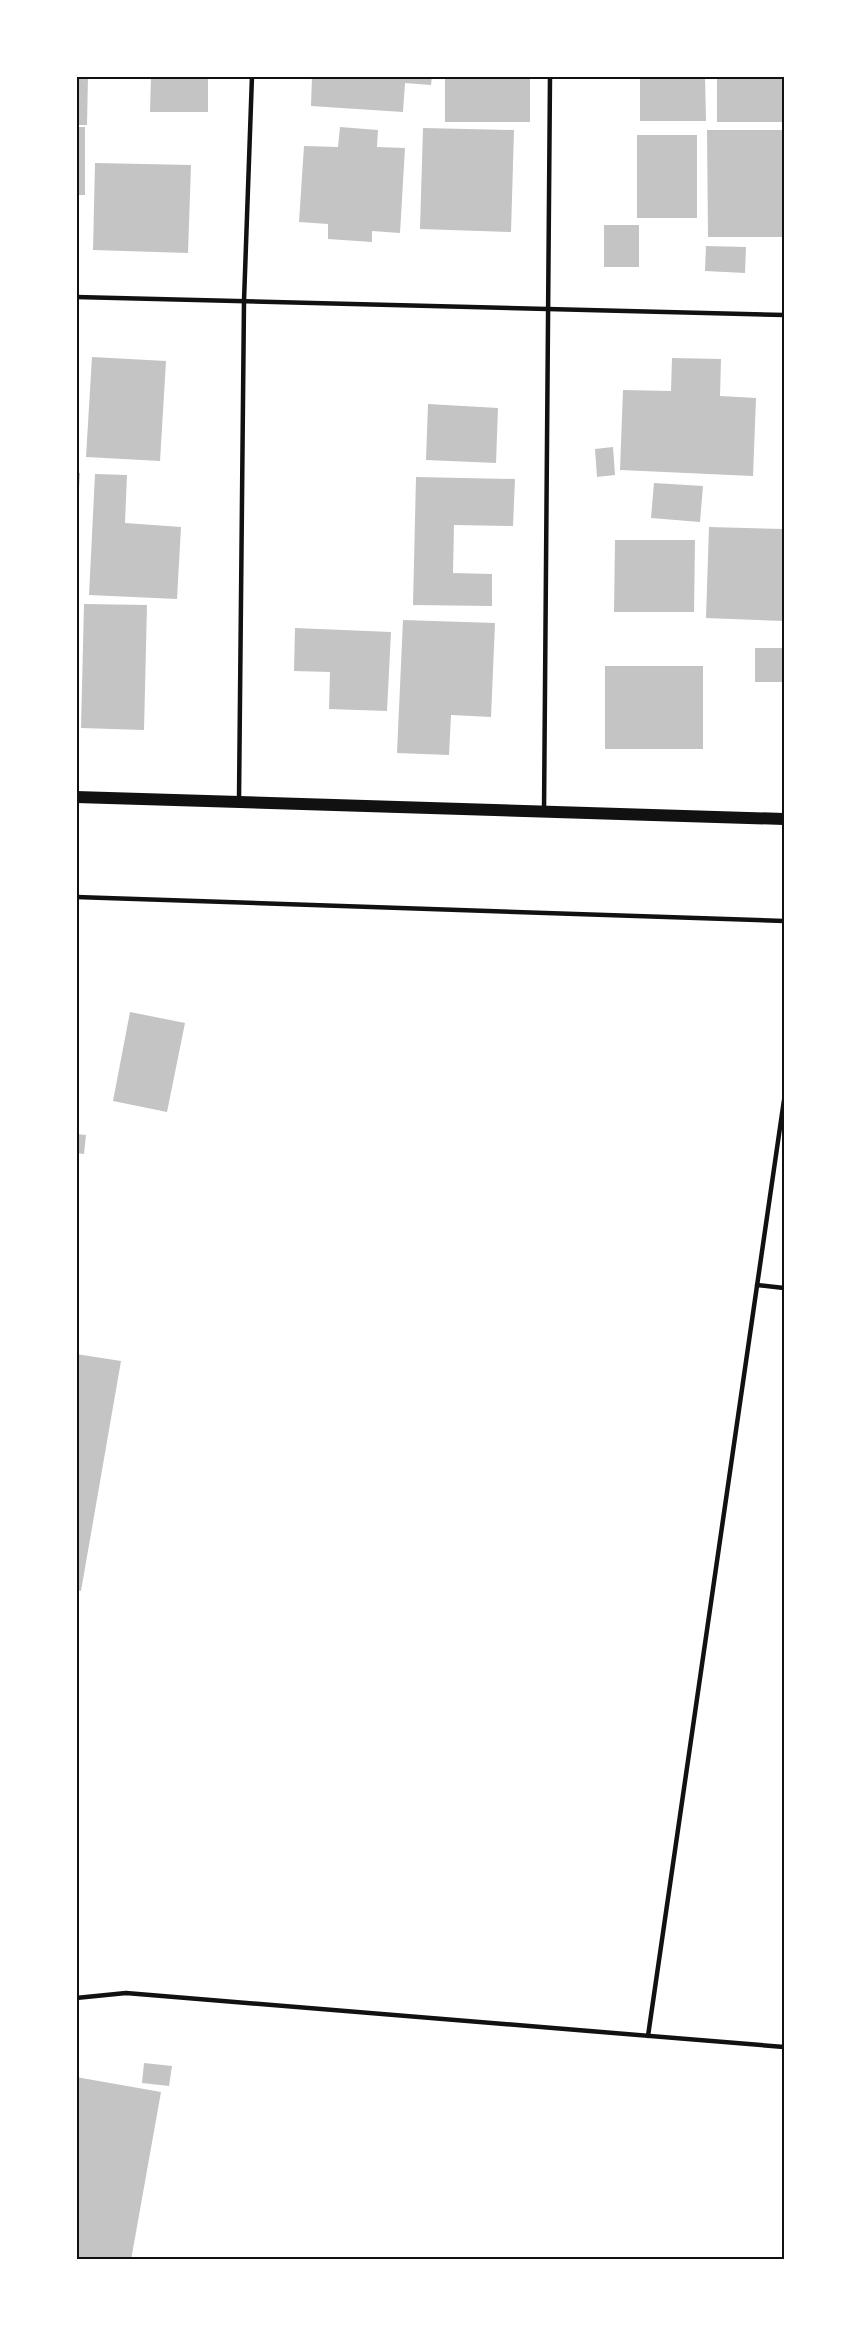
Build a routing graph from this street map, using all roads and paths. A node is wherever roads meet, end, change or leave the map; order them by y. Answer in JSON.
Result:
{"nodes":[{"id":1,"x":252,"y":76,"type":"edge"},
{"id":2,"x":550,"y":76,"type":"edge"},
{"id":3,"x":76,"y":297,"type":"edge"},
{"id":4,"x":244,"y":301,"type":"junction"},
{"id":5,"x":549,"y":309,"type":"junction"},
{"id":6,"x":784,"y":315,"type":"edge"},
{"id":7,"x":76,"y":798,"type":"edge"},
{"id":8,"x":238,"y":802,"type":"junction"},
{"id":9,"x":544,"y":812,"type":"junction"},
{"id":10,"x":784,"y":819,"type":"edge"},
{"id":11,"x":76,"y":897,"type":"edge"},
{"id":12,"x":784,"y":921,"type":"edge"},
{"id":13,"x":784,"y":1100,"type":"edge"},
{"id":14,"x":757,"y":1285,"type":"junction"},
{"id":15,"x":784,"y":1288,"type":"edge"},
{"id":16,"x":76,"y":1998,"type":"edge"},
{"id":17,"x":648,"y":2036,"type":"junction"},
{"id":18,"x":784,"y":2047,"type":"edge"}],
"edges":[{"from":1,"to":4,"type":"lane"},
{"from":2,"to":5,"type":"lane"},
{"from":3,"to":4,"type":"lane"},
{"from":4,"to":5,"type":"lane"},
{"from":4,"to":8,"type":"lane"},
{"from":5,"to":6,"type":"lane"},
{"from":5,"to":9,"type":"lane"},
{"from":7,"to":8,"type":"main road"},
{"from":8,"to":9,"type":"main road"},
{"from":9,"to":10,"type":"main road"},
{"from":11,"to":12,"type":"lane"},
{"from":13,"to":14,"type":"lane"},
{"from":14,"to":15,"type":"lane"},
{"from":14,"to":17,"type":"lane"},
{"from":16,"to":17,"type":"lane"},
{"from":17,"to":18,"type":"lane"}]}
